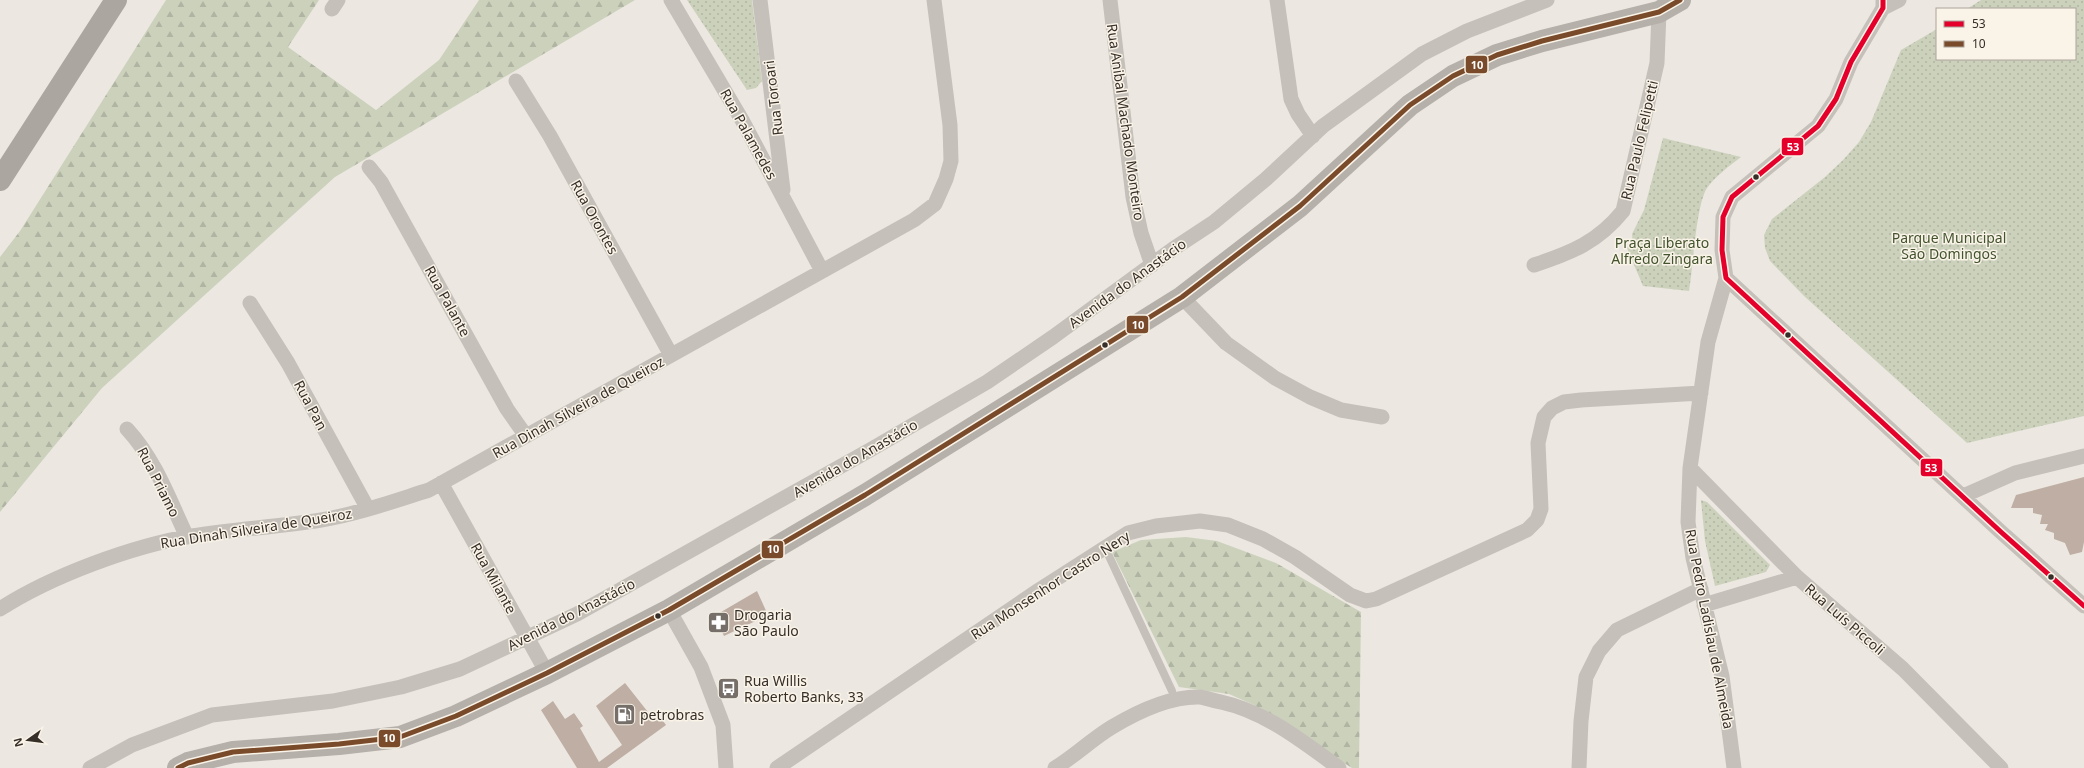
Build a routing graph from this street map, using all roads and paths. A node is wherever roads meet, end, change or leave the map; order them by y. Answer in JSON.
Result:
{"nodes":[{"id":1,"x":116,"y":0,"type":"edge"},
{"id":2,"x":671,"y":0,"type":"edge"},
{"id":3,"x":760,"y":0,"type":"edge"},
{"id":4,"x":934,"y":0,"type":"edge"},
{"id":5,"x":1110,"y":0,"type":"edge"},
{"id":6,"x":1277,"y":0,"type":"edge"},
{"id":7,"x":1546,"y":0,"type":"edge"},
{"id":8,"x":1680,"y":0,"type":"edge"},
{"id":9,"x":1899,"y":0,"type":"edge"},
{"id":10,"x":1883,"y":4,"type":"edge"},
{"id":11,"x":1659,"y":12,"type":"junction"},
{"id":12,"x":516,"y":81,"type":"dead end"},
{"id":13,"x":1313,"y":136,"type":"junction"},
{"id":14,"x":369,"y":167,"type":"dead end"},
{"id":15,"x":0,"y":180,"type":"edge"},
{"id":16,"x":784,"y":197,"type":"junction"},
{"id":17,"x":1152,"y":265,"type":"junction"},
{"id":18,"x":1534,"y":265,"type":"dead end"},
{"id":19,"x":822,"y":271,"type":"junction"},
{"id":20,"x":1726,"y":278,"type":"junction"},
{"id":21,"x":1182,"y":297,"type":"junction"},
{"id":22,"x":250,"y":303,"type":"dead end"},
{"id":23,"x":671,"y":356,"type":"junction"},
{"id":24,"x":1701,"y":393,"type":"junction"},
{"id":25,"x":1382,"y":417,"type":"dead end"},
{"id":26,"x":127,"y":429,"type":"dead end"},
{"id":27,"x":526,"y":436,"type":"junction"},
{"id":28,"x":2084,"y":456,"type":"edge"},
{"id":29,"x":1690,"y":468,"type":"junction"},
{"id":30,"x":441,"y":483,"type":"junction"},
{"id":31,"x":1963,"y":496,"type":"junction"},
{"id":32,"x":368,"y":509,"type":"junction"},
{"id":33,"x":187,"y":537,"type":"junction"},
{"id":34,"x":1108,"y":554,"type":"dead end"},
{"id":35,"x":1797,"y":577,"type":"junction"},
{"id":36,"x":1700,"y":589,"type":"junction"},
{"id":37,"x":1704,"y":605,"type":"junction"},
{"id":38,"x":2084,"y":606,"type":"edge"},
{"id":39,"x":0,"y":609,"type":"edge"},
{"id":40,"x":669,"y":610,"type":"junction"},
{"id":41,"x":527,"y":637,"type":"junction"},
{"id":42,"x":547,"y":673,"type":"junction"},
{"id":43,"x":1172,"y":691,"type":"dead end"},
{"id":44,"x":184,"y":766,"type":"edge"},
{"id":45,"x":1067,"y":766,"type":"edge"},
{"id":46,"x":90,"y":768,"type":"edge"},
{"id":47,"x":726,"y":768,"type":"edge"},
{"id":48,"x":777,"y":768,"type":"edge"},
{"id":49,"x":1339,"y":768,"type":"edge"},
{"id":50,"x":1579,"y":768,"type":"edge"},
{"id":51,"x":1734,"y":768,"type":"edge"},
{"id":52,"x":2002,"y":768,"type":"edge"}],
"edges":[{"from":1,"to":15,"type":"highway"},
{"from":2,"to":16,"type":"street","name":"Rua Palamedes"},
{"from":3,"to":16,"type":"street","name":"Rua Toroari"},
{"from":4,"to":19,"type":"street","name":"Rua Dinah Silveira de Queiroz"},
{"from":5,"to":17,"type":"street","name":"Rua Anibal Machado Monteiro"},
{"from":6,"to":13,"type":"street"},
{"from":7,"to":13,"type":"street","name":"Avenida do Anastácio"},
{"from":8,"to":11,"type":"main road"},
{"from":9,"to":10,"type":"street"},
{"from":10,"to":20,"type":"street"},
{"from":11,"to":18,"type":"street","name":"Rua Paulo Felipetti"},
{"from":11,"to":21,"type":"main road"},
{"from":12,"to":23,"type":"street","name":"Rua Orontes"},
{"from":13,"to":17,"type":"street","name":"Avenida do Anastácio"},
{"from":14,"to":27,"type":"street","name":"Rua Palante"},
{"from":16,"to":19,"type":"street","name":"Rua Palamedes"},
{"from":17,"to":41,"type":"street","name":"Avenida do Anastácio"},
{"from":19,"to":23,"type":"street","name":"Rua Dinah Silveira de Queiroz"},
{"from":20,"to":24,"type":"street","name":"Rua Pedro Ladislau de Almeida"},
{"from":20,"to":31,"type":"street"},
{"from":21,"to":25,"type":"street"},
{"from":21,"to":40,"type":"main road"},
{"from":22,"to":32,"type":"street","name":"Rua Pan"},
{"from":23,"to":27,"type":"street","name":"Rua Dinah Silveira de Queiroz"},
{"from":24,"to":29,"type":"street","name":"Rua Pedro Ladislau de Almeida"},
{"from":24,"to":48,"type":"street","name":"Rua Monsenhor Castro Nery"},
{"from":26,"to":33,"type":"street","name":"Rua Priamo"},
{"from":27,"to":30,"type":"street","name":"Rua Dinah Silveira de Queiroz"},
{"from":28,"to":31,"type":"street"},
{"from":29,"to":35,"type":"street","name":"Rua Luís Piccoli"},
{"from":29,"to":36,"type":"street","name":"Rua Pedro Ladislau de Almeida"},
{"from":30,"to":32,"type":"street","name":"Rua Dinah Silveira de Queiroz"},
{"from":30,"to":41,"type":"street","name":"Rua Milante"},
{"from":31,"to":38,"type":"street"},
{"from":32,"to":33,"type":"street","name":"Rua Dinah Silveira de Queiroz"},
{"from":33,"to":39,"type":"street","name":"Rua Dinah Silveira de Queiroz"},
{"from":34,"to":43,"type":"lane"},
{"from":35,"to":37,"type":"street"},
{"from":35,"to":52,"type":"street","name":"Rua Luís Piccoli"},
{"from":36,"to":37,"type":"street","name":"Rua Pedro Ladislau de Almeida"},
{"from":36,"to":50,"type":"street"},
{"from":37,"to":51,"type":"street","name":"Rua Pedro Ladislau de Almeida"},
{"from":40,"to":42,"type":"main road"},
{"from":40,"to":47,"type":"street"},
{"from":41,"to":42,"type":"street","name":"Rua Milante"},
{"from":41,"to":46,"type":"street","name":"Avenida do Anastácio"},
{"from":42,"to":44,"type":"main road"},
{"from":45,"to":49,"type":"street"}]}
